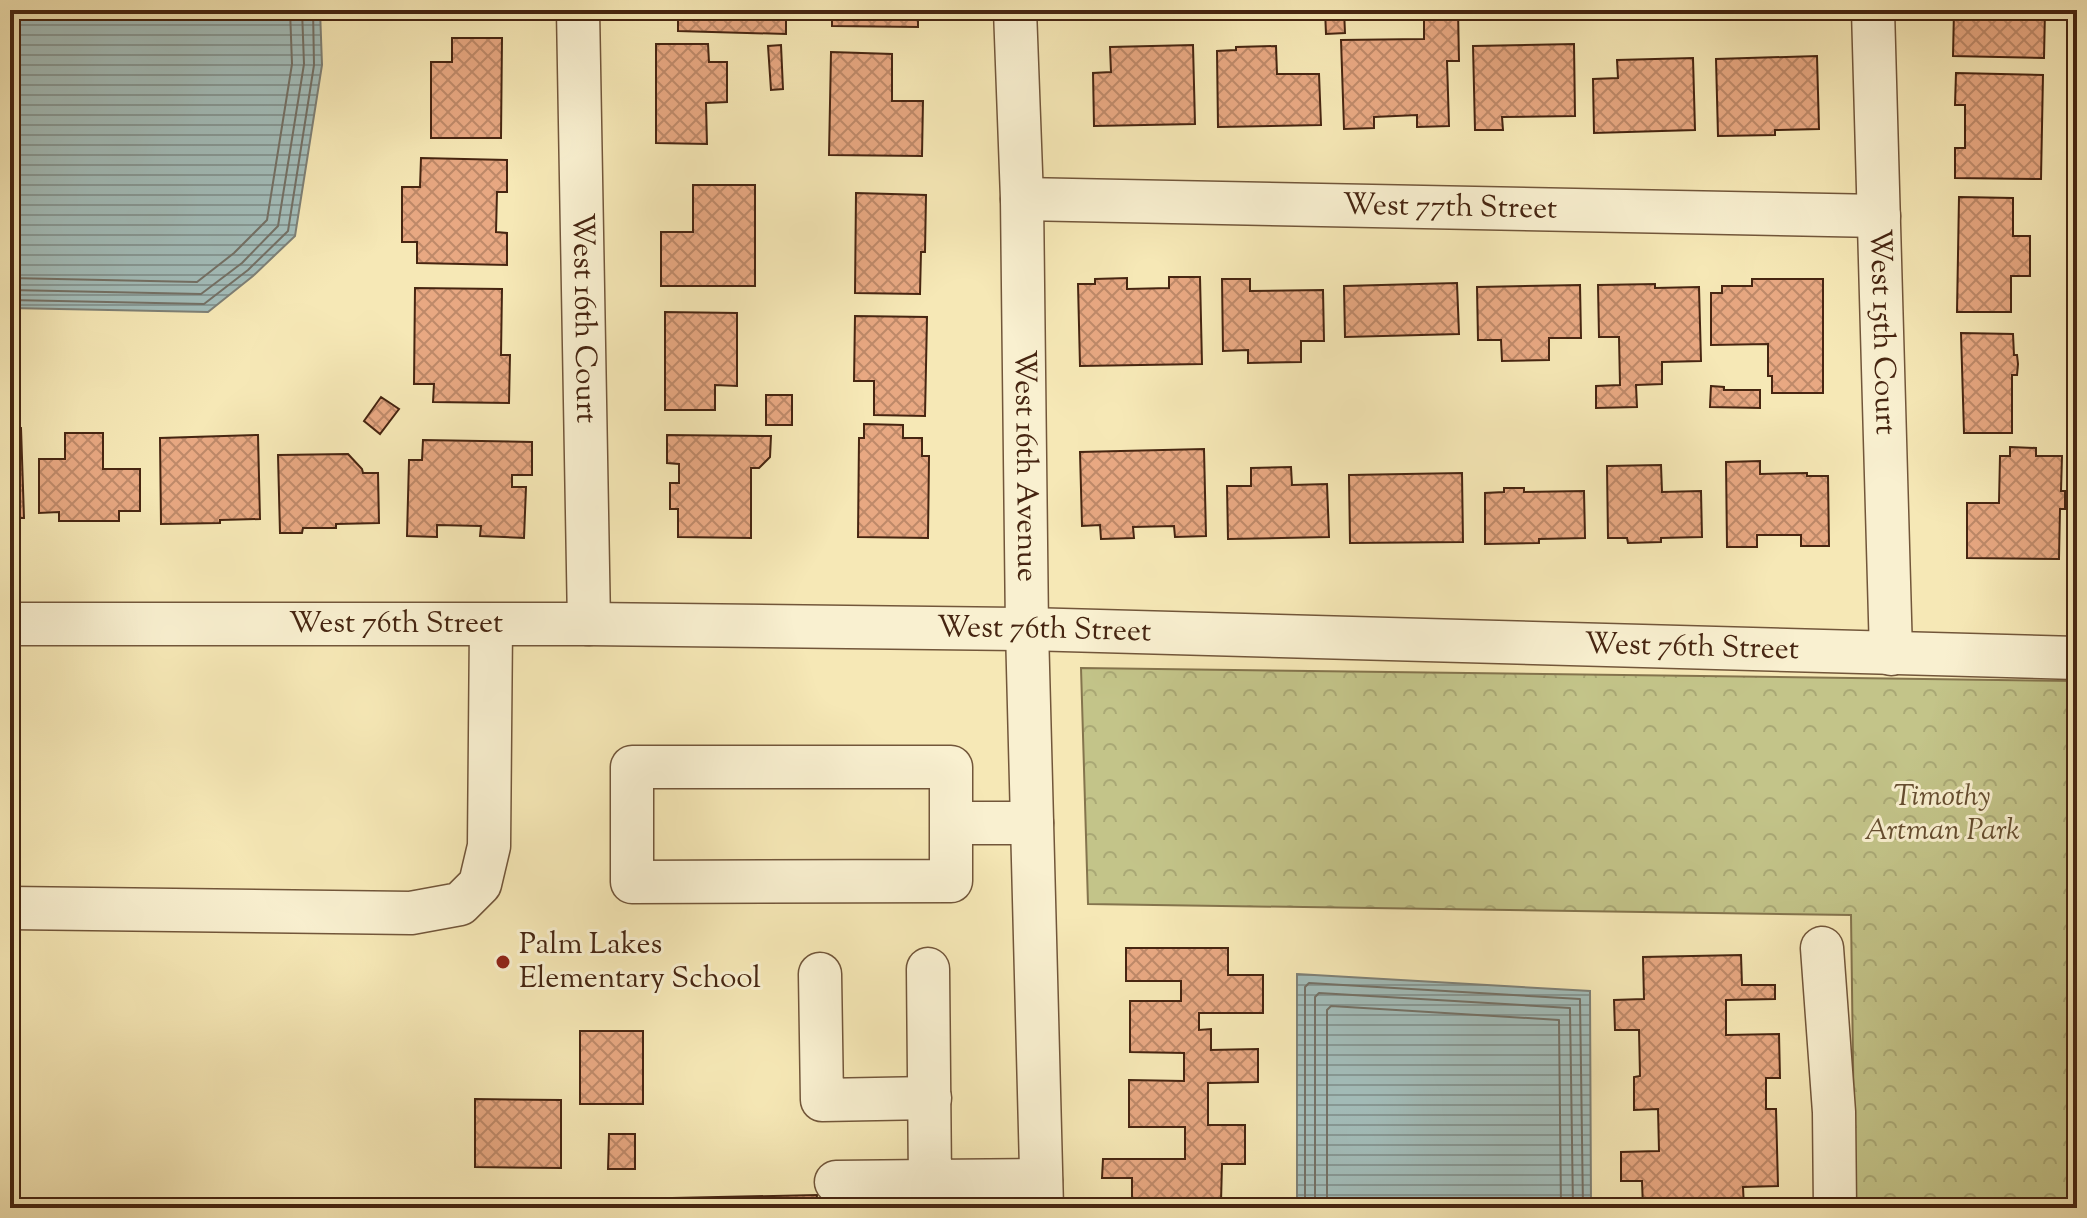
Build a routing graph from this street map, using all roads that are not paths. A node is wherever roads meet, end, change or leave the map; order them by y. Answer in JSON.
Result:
{"nodes":[{"id":1,"x":578,"y":10,"type":"edge"},
{"id":2,"x":1015,"y":10,"type":"edge"},
{"id":3,"x":1873,"y":10,"type":"edge"},
{"id":4,"x":1022,"y":199,"type":"junction"},
{"id":5,"x":1879,"y":216,"type":"junction"},
{"id":6,"x":10,"y":624,"type":"edge"},
{"id":7,"x":589,"y":624,"type":"junction"},
{"id":8,"x":491,"y":625,"type":"junction"},
{"id":9,"x":1027,"y":629,"type":"junction"},
{"id":10,"x":1891,"y":654,"type":"junction"},
{"id":11,"x":2077,"y":658,"type":"edge"},
{"id":12,"x":951,"y":823,"type":"junction"},
{"id":13,"x":1032,"y":823,"type":"junction"},
{"id":14,"x":10,"y":908,"type":"edge"},
{"id":15,"x":1822,"y":948,"type":"dead end"},
{"id":16,"x":928,"y":969,"type":"dead end"},
{"id":17,"x":820,"y":974,"type":"dead end"},
{"id":18,"x":930,"y":1098,"type":"junction"},
{"id":19,"x":930,"y":1181,"type":"junction"},
{"id":20,"x":836,"y":1182,"type":"dead end"},
{"id":21,"x":1042,"y":1194,"type":"edge"},
{"id":22,"x":1835,"y":1208,"type":"edge"}],
"edges":[{"from":1,"to":7,"type":"street","name":"West 16th Court"},
{"from":2,"to":4,"type":"street","name":"West 16th Avenue"},
{"from":3,"to":5,"type":"street","name":"West 15th Court"},
{"from":4,"to":5,"type":"street","name":"West 77th Street"},
{"from":4,"to":9,"type":"street","name":"West 16th Avenue"},
{"from":5,"to":10,"type":"street","name":"West 15th Court"},
{"from":6,"to":8,"type":"street","name":"West 76th Street"},
{"from":7,"to":8,"type":"street","name":"West 76th Street"},
{"from":7,"to":9,"type":"street","name":"West 76th Street"},
{"from":8,"to":14,"type":"street"},
{"from":9,"to":10,"type":"street","name":"West 76th Street"},
{"from":9,"to":13,"type":"street","name":"West 16th Avenue"},
{"from":10,"to":11,"type":"street","name":"West 76th Street"},
{"from":12,"to":12,"type":"street"},
{"from":12,"to":13,"type":"street"},
{"from":13,"to":21,"type":"street","name":"West 16th Avenue"},
{"from":15,"to":22,"type":"street"},
{"from":16,"to":18,"type":"street"},
{"from":17,"to":18,"type":"street"},
{"from":18,"to":19,"type":"street"},
{"from":19,"to":20,"type":"street"},
{"from":19,"to":21,"type":"street"}]}
